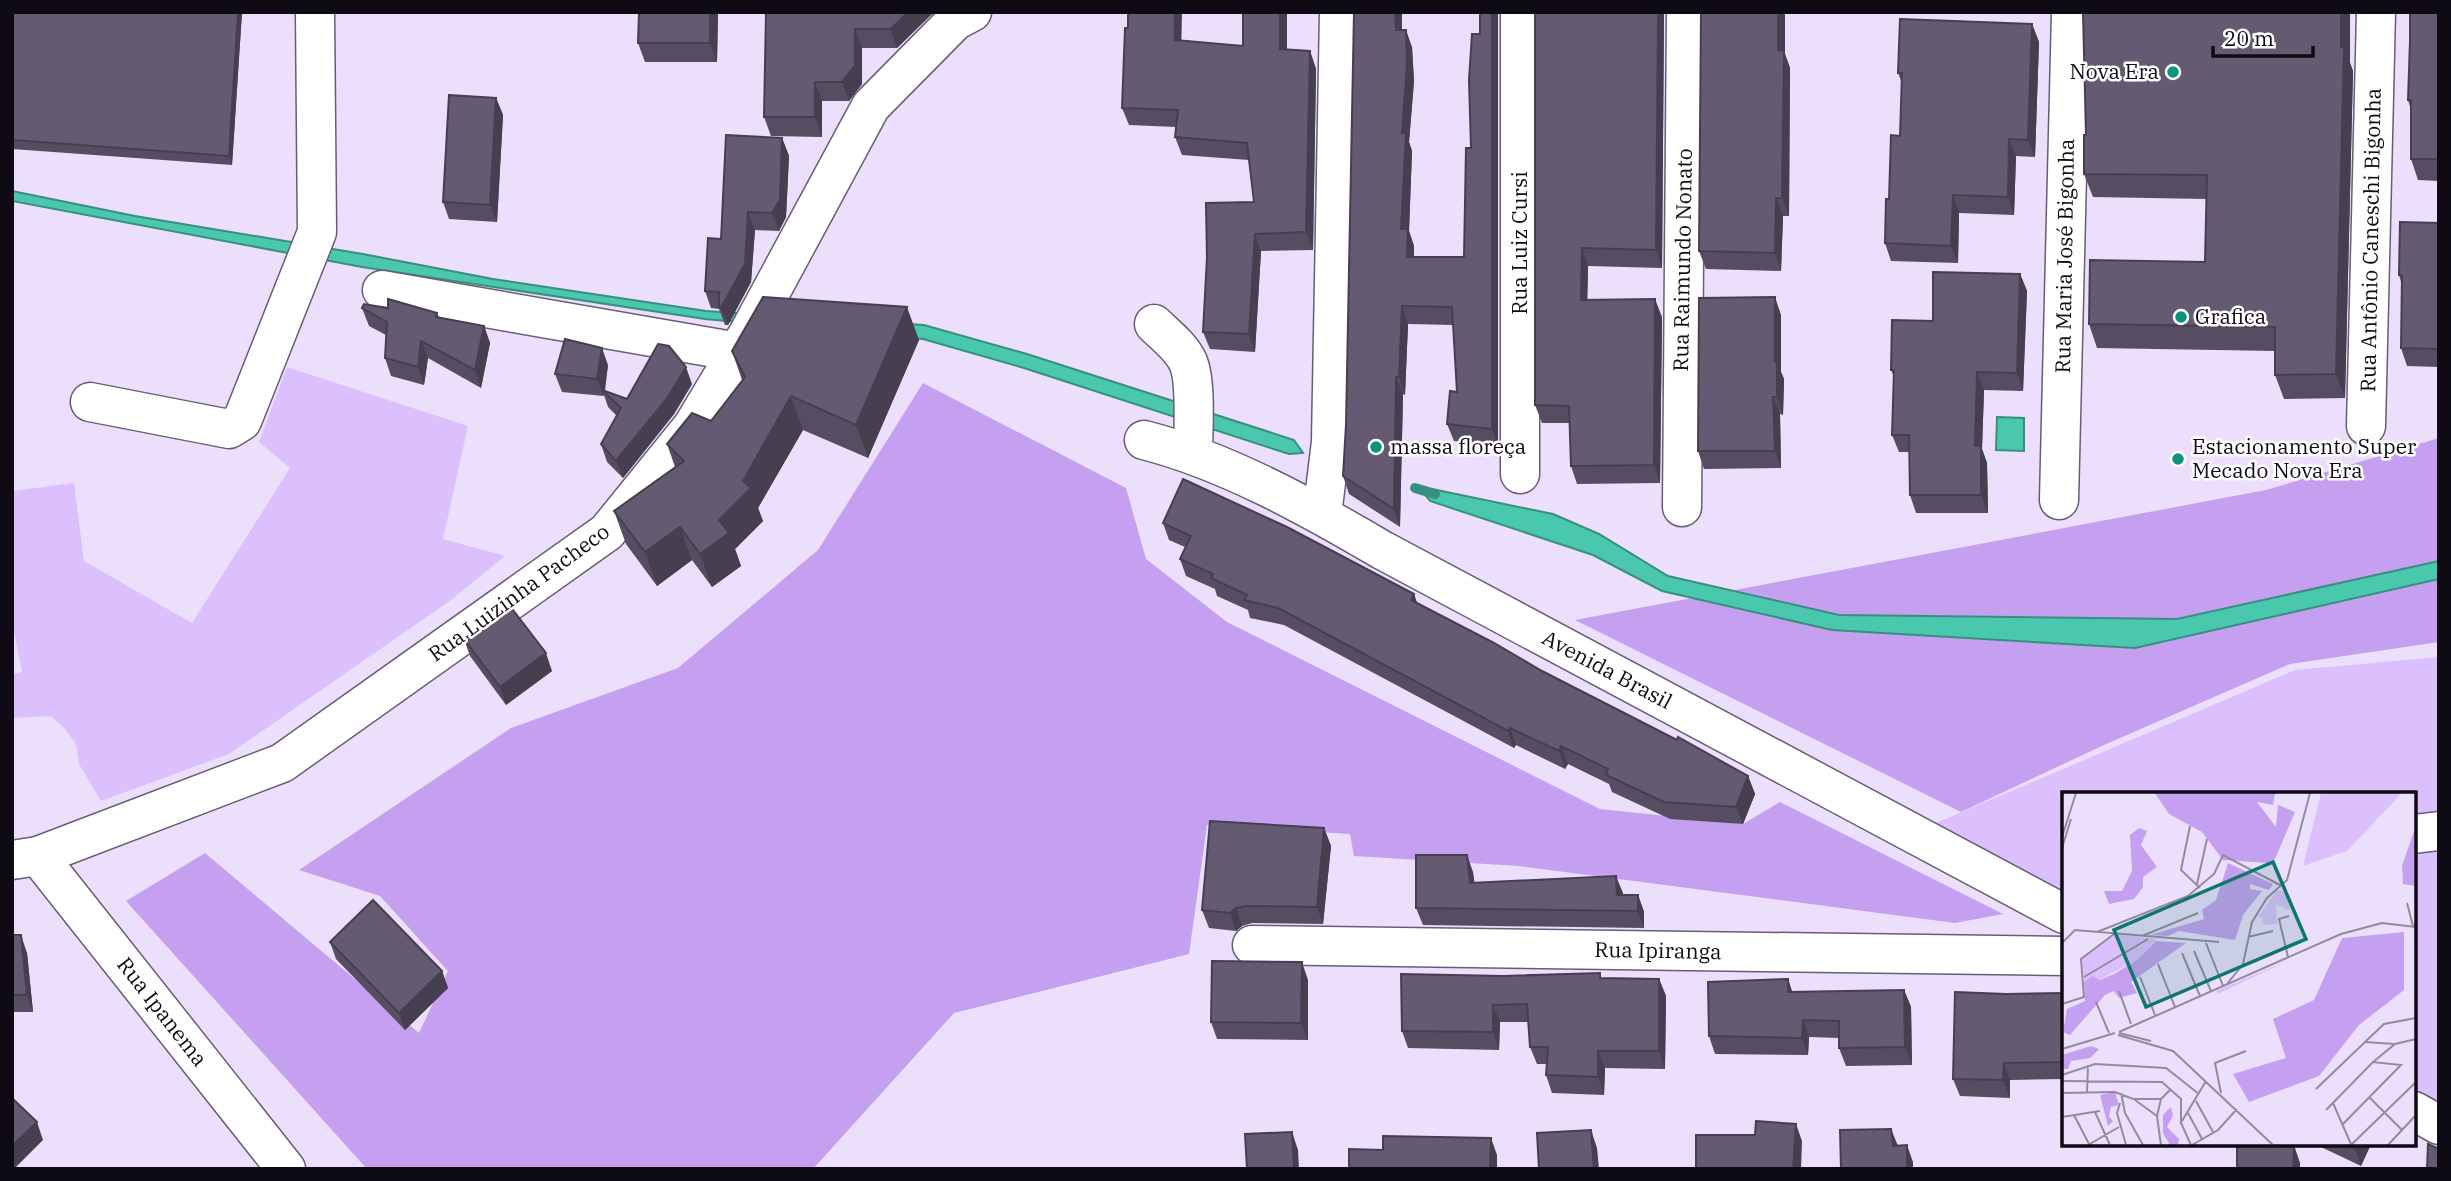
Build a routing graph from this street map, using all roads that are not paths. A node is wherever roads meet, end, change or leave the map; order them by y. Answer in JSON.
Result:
{"nodes":[{"id":1,"x":315,"y":12,"type":"edge"},
{"id":2,"x":972,"y":12,"type":"edge"},
{"id":3,"x":1339,"y":12,"type":"edge"},
{"id":4,"x":1520,"y":12,"type":"edge"},
{"id":5,"x":1685,"y":12,"type":"edge"},
{"id":6,"x":2071,"y":12,"type":"edge"},
{"id":7,"x":2376,"y":12,"type":"edge"},
{"id":8,"x":382,"y":290,"type":"dead end"},
{"id":9,"x":1154,"y":324,"type":"dead end"},
{"id":10,"x":738,"y":352,"type":"junction"},
{"id":11,"x":90,"y":402,"type":"dead end"},
{"id":12,"x":2366,"y":426,"type":"dead end"},
{"id":13,"x":1144,"y":440,"type":"dead end"},
{"id":14,"x":1193,"y":446,"type":"junction"},
{"id":15,"x":1520,"y":474,"type":"dead end"},
{"id":16,"x":2059,"y":500,"type":"dead end"},
{"id":17,"x":1682,"y":507,"type":"dead end"},
{"id":18,"x":1322,"y":515,"type":"junction"},
{"id":19,"x":2439,"y":831,"type":"edge"},
{"id":20,"x":2416,"y":834,"type":"edge"},
{"id":21,"x":25,"y":858,"type":"edge"},
{"id":22,"x":2062,"y":881,"type":"edge"},
{"id":23,"x":2023,"y":891,"type":"junction"},
{"id":24,"x":2062,"y":913,"type":"edge"},
{"id":25,"x":1252,"y":945,"type":"dead end"},
{"id":26,"x":2062,"y":956,"type":"edge"},
{"id":27,"x":2416,"y":1112,"type":"edge"},
{"id":28,"x":2439,"y":1125,"type":"edge"},
{"id":29,"x":286,"y":1169,"type":"edge"}],
"edges":[{"from":1,"to":11,"type":"street"},
{"from":2,"to":10,"type":"street","name":"Rua Luizinha Pacheco"},
{"from":3,"to":18,"type":"street"},
{"from":4,"to":15,"type":"street","name":"Rua Luiz Cursi"},
{"from":5,"to":17,"type":"street","name":"Rua Raimundo Nonato"},
{"from":6,"to":16,"type":"street","name":"Rua Maria José Bigonha"},
{"from":7,"to":12,"type":"street","name":"Rua Antônio Caneschi Bigonha"},
{"from":8,"to":10,"type":"street"},
{"from":9,"to":14,"type":"street"},
{"from":10,"to":21,"type":"street","name":"Rua Luizinha Pacheco"},
{"from":13,"to":14,"type":"street","name":"Avenida Brasil"},
{"from":14,"to":18,"type":"street","name":"Avenida Brasil"},
{"from":18,"to":23,"type":"street","name":"Avenida Brasil"},
{"from":19,"to":20,"type":"street"},
{"from":21,"to":29,"type":"street","name":"Rua Ipanema"},
{"from":22,"to":23,"type":"street"},
{"from":23,"to":24,"type":"street","name":"Avenida Brasil"},
{"from":25,"to":26,"type":"street","name":"Rua Ipiranga"},
{"from":27,"to":28,"type":"street"}]}
